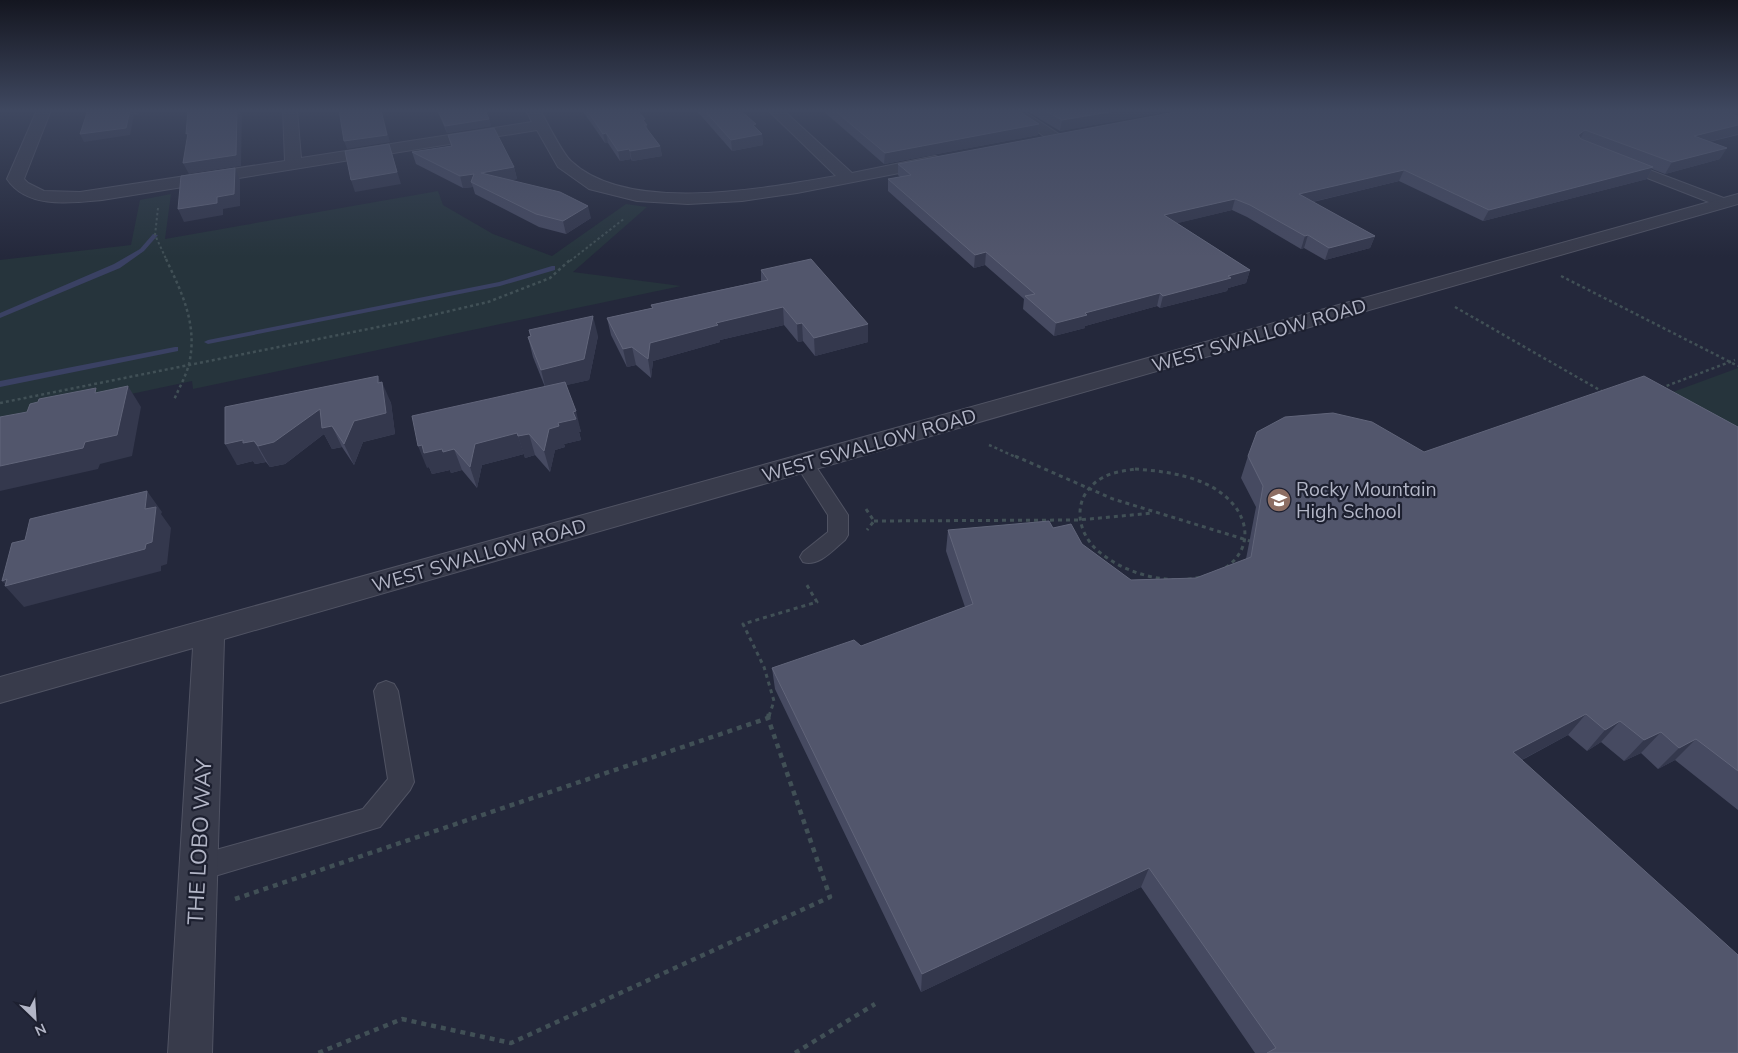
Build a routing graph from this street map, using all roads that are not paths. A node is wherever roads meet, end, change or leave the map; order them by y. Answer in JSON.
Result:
{"nodes":[{"id":1,"x":23,"y":159,"type":"edge"},
{"id":2,"x":293,"y":159,"type":"edge"},
{"id":3,"x":324,"y":159,"type":"edge"},
{"id":4,"x":561,"y":159,"type":"edge"},
{"id":5,"x":828,"y":159,"type":"edge"},
{"id":6,"x":947,"y":159,"type":"edge"},
{"id":7,"x":1616,"y":160,"type":"edge"},
{"id":8,"x":293,"y":164,"type":"junction"},
{"id":9,"x":848,"y":178,"type":"junction"},
{"id":10,"x":1731,"y":201,"type":"edge"},
{"id":11,"x":804,"y":463,"type":"junction"},
{"id":12,"x":810,"y":557,"type":"dead end"},
{"id":13,"x":209,"y":631,"type":"junction"},
{"id":14,"x":0,"y":690,"type":"edge"},
{"id":15,"x":386,"y":691,"type":"dead end"},
{"id":16,"x":198,"y":868,"type":"junction"},
{"id":17,"x":190,"y":1053,"type":"edge"}],
"edges":[{"from":1,"to":8,"type":"street"},
{"from":2,"to":8,"type":"street"},
{"from":3,"to":8,"type":"street"},
{"from":4,"to":9,"type":"street"},
{"from":5,"to":9,"type":"street"},
{"from":6,"to":9,"type":"street"},
{"from":7,"to":10,"type":"lane"},
{"from":10,"to":11,"type":"street","name":"WEST SWALLOW ROAD"},
{"from":11,"to":12,"type":"lane"},
{"from":11,"to":13,"type":"street","name":"WEST SWALLOW ROAD"},
{"from":13,"to":14,"type":"street","name":"WEST SWALLOW ROAD"},
{"from":13,"to":16,"type":"street","name":"THE LOBO WAY"},
{"from":15,"to":16,"type":"lane"},
{"from":16,"to":17,"type":"street","name":"THE LOBO WAY"}]}
